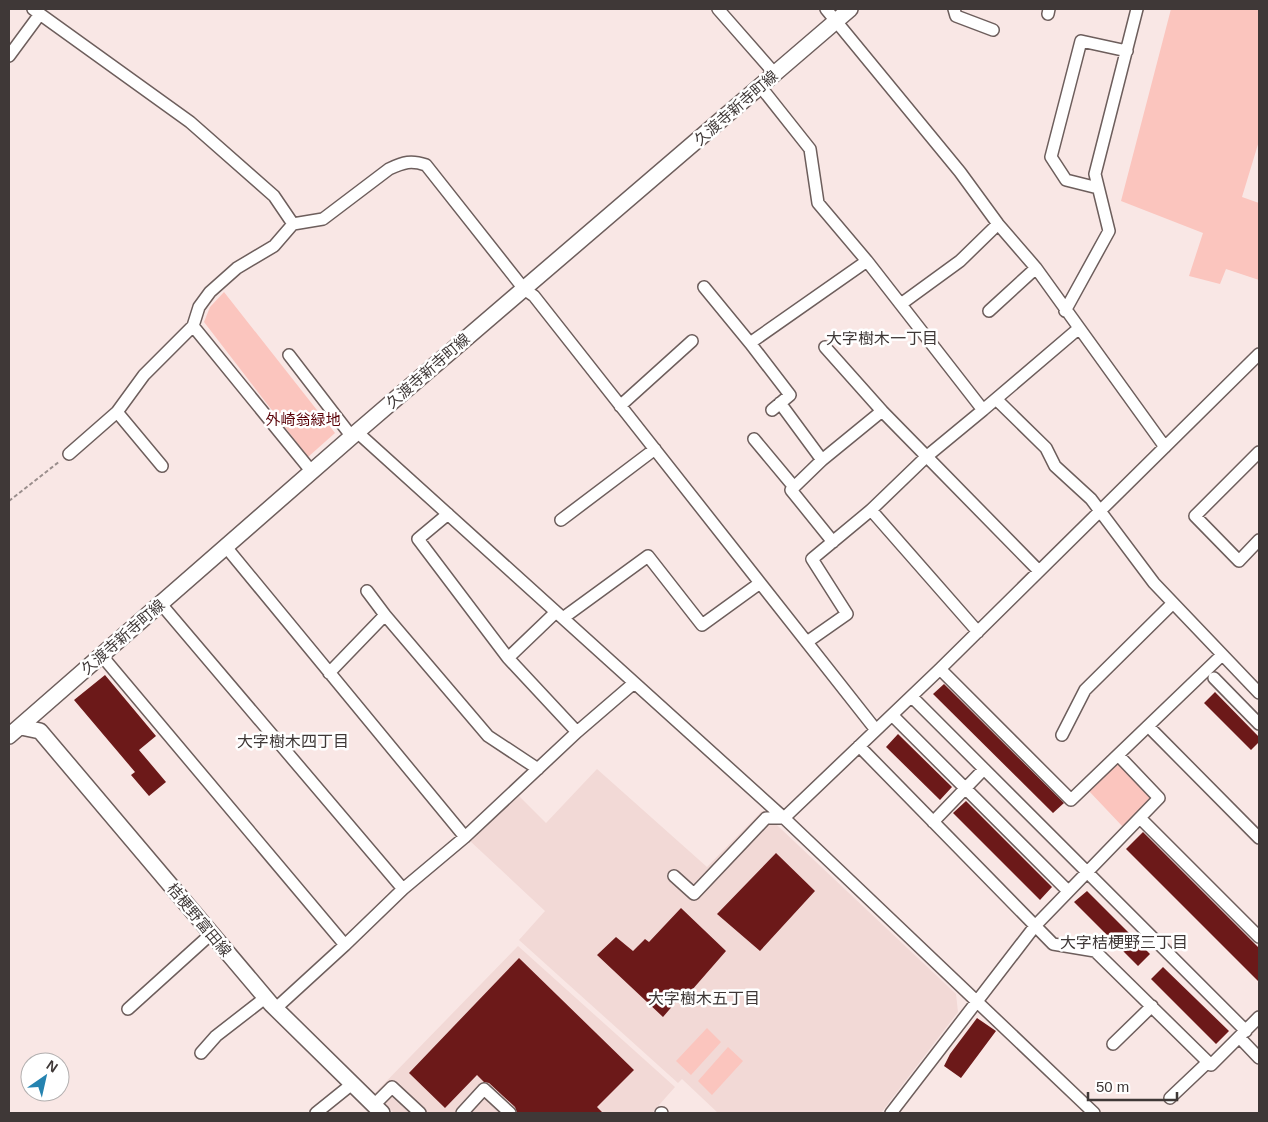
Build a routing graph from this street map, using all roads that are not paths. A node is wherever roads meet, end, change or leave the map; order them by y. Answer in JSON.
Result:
{"nodes":[{"id":1,"x":718,"y":9,"type":"edge"},
{"id":2,"x":826,"y":9,"type":"edge"},
{"id":3,"x":850,"y":9,"type":"edge"},
{"id":4,"x":954,"y":9,"type":"edge"},
{"id":5,"x":1137,"y":9,"type":"edge"},
{"id":6,"x":37,"y":12,"type":"edge"},
{"id":7,"x":836,"y":21,"type":"junction"},
{"id":8,"x":993,"y":30,"type":"dead end"},
{"id":9,"x":1127,"y":51,"type":"junction"},
{"id":10,"x":9,"y":56,"type":"edge"},
{"id":11,"x":775,"y":74,"type":"junction"},
{"id":12,"x":760,"y":86,"type":"junction"},
{"id":13,"x":1098,"y":188,"type":"junction"},
{"id":14,"x":293,"y":224,"type":"junction"},
{"id":15,"x":998,"y":224,"type":"junction"},
{"id":16,"x":867,"y":261,"type":"junction"},
{"id":17,"x":1036,"y":268,"type":"junction"},
{"id":18,"x":704,"y":287,"type":"dead end"},
{"id":19,"x":524,"y":289,"type":"junction"},
{"id":20,"x":901,"y":304,"type":"junction"},
{"id":21,"x":989,"y":311,"type":"dead end"},
{"id":22,"x":1066,"y":311,"type":"junction"},
{"id":23,"x":193,"y":326,"type":"junction"},
{"id":24,"x":1078,"y":329,"type":"junction"},
{"id":25,"x":692,"y":341,"type":"dead end"},
{"id":26,"x":750,"y":343,"type":"junction"},
{"id":27,"x":825,"y":347,"type":"dead end"},
{"id":28,"x":1259,"y":354,"type":"edge"},
{"id":29,"x":289,"y":355,"type":"dead end"},
{"id":30,"x":996,"y":399,"type":"junction"},
{"id":31,"x":620,"y":406,"type":"junction"},
{"id":32,"x":983,"y":410,"type":"junction"},
{"id":33,"x":882,"y":411,"type":"junction"},
{"id":34,"x":116,"y":412,"type":"junction"},
{"id":35,"x":354,"y":434,"type":"junction"},
{"id":36,"x":754,"y":439,"type":"dead end"},
{"id":37,"x":1165,"y":446,"type":"junction"},
{"id":38,"x":655,"y":449,"type":"junction"},
{"id":39,"x":1259,"y":452,"type":"edge"},
{"id":40,"x":69,"y":454,"type":"road end"},
{"id":41,"x":926,"y":457,"type":"junction"},
{"id":42,"x":822,"y":460,"type":"junction"},
{"id":43,"x":162,"y":466,"type":"dead end"},
{"id":44,"x":312,"y":472,"type":"junction"},
{"id":45,"x":794,"y":487,"type":"junction"},
{"id":46,"x":871,"y":510,"type":"junction"},
{"id":47,"x":1100,"y":511,"type":"junction"},
{"id":48,"x":448,"y":514,"type":"junction"},
{"id":49,"x":561,"y":520,"type":"dead end"},
{"id":50,"x":1259,"y":540,"type":"edge"},
{"id":51,"x":833,"y":542,"type":"junction"},
{"id":52,"x":226,"y":547,"type":"junction"},
{"id":53,"x":1039,"y":571,"type":"junction"},
{"id":54,"x":760,"y":583,"type":"junction"},
{"id":55,"x":367,"y":591,"type":"dead end"},
{"id":56,"x":1173,"y":603,"type":"junction"},
{"id":57,"x":161,"y":604,"type":"junction"},
{"id":58,"x":386,"y":615,"type":"junction"},
{"id":59,"x":560,"y":615,"type":"junction"},
{"id":60,"x":978,"y":632,"type":"junction"},
{"id":61,"x":806,"y":642,"type":"junction"},
{"id":62,"x":1222,"y":654,"type":"junction"},
{"id":63,"x":102,"y":656,"type":"junction"},
{"id":64,"x":508,"y":658,"type":"junction"},
{"id":65,"x":940,"y":669,"type":"junction"},
{"id":66,"x":328,"y":673,"type":"junction"},
{"id":67,"x":1214,"y":678,"type":"dead end"},
{"id":68,"x":634,"y":683,"type":"junction"},
{"id":69,"x":1259,"y":693,"type":"edge"},
{"id":70,"x":912,"y":697,"type":"junction"},
{"id":71,"x":892,"y":715,"type":"junction"},
{"id":72,"x":1259,"y":724,"type":"edge"},
{"id":73,"x":1148,"y":726,"type":"junction"},
{"id":74,"x":13,"y":729,"type":"edge"},
{"id":75,"x":876,"y":730,"type":"junction"},
{"id":76,"x":577,"y":732,"type":"junction"},
{"id":77,"x":1062,"y":734,"type":"dead end"},
{"id":78,"x":860,"y":746,"type":"junction"},
{"id":79,"x":1118,"y":755,"type":"junction"},
{"id":80,"x":538,"y":769,"type":"junction"},
{"id":81,"x":984,"y":769,"type":"junction"},
{"id":82,"x":966,"y":788,"type":"junction"},
{"id":83,"x":784,"y":818,"type":"junction"},
{"id":84,"x":1140,"y":818,"type":"junction"},
{"id":85,"x":933,"y":822,"type":"junction"},
{"id":86,"x":465,"y":837,"type":"junction"},
{"id":87,"x":1259,"y":838,"type":"edge"},
{"id":88,"x":1088,"y":872,"type":"junction"},
{"id":89,"x":674,"y":876,"type":"dead end"},
{"id":90,"x":403,"y":888,"type":"junction"},
{"id":91,"x":1068,"y":891,"type":"junction"},
{"id":92,"x":1035,"y":926,"type":"junction"},
{"id":93,"x":211,"y":934,"type":"junction"},
{"id":94,"x":1259,"y":937,"type":"edge"},
{"id":95,"x":345,"y":945,"type":"junction"},
{"id":96,"x":270,"y":1003,"type":"junction"},
{"id":97,"x":978,"y":1003,"type":"junction"},
{"id":98,"x":1152,"y":1006,"type":"junction"},
{"id":99,"x":128,"y":1008,"type":"dead end"},
{"id":100,"x":1259,"y":1017,"type":"edge"},
{"id":101,"x":1242,"y":1034,"type":"junction"},
{"id":102,"x":1114,"y":1044,"type":"dead end"},
{"id":103,"x":201,"y":1053,"type":"dead end"},
{"id":104,"x":1259,"y":1058,"type":"edge"},
{"id":105,"x":1208,"y":1062,"type":"junction"},
{"id":106,"x":352,"y":1084,"type":"junction"},
{"id":107,"x":1170,"y":1098,"type":"dead end"},
{"id":108,"x":378,"y":1109,"type":"edge"},
{"id":109,"x":316,"y":1113,"type":"edge"},
{"id":110,"x":420,"y":1113,"type":"edge"},
{"id":111,"x":462,"y":1113,"type":"edge"},
{"id":112,"x":510,"y":1113,"type":"edge"},
{"id":113,"x":891,"y":1113,"type":"edge"},
{"id":114,"x":1094,"y":1113,"type":"edge"}],
"edges":[{"from":1,"to":11,"type":"street"},
{"from":2,"to":7,"type":"street"},
{"from":3,"to":7,"type":"main road","name":"久渡寺新寺町線"},
{"from":4,"to":8,"type":"street"},
{"from":5,"to":9,"type":"street"},
{"from":6,"to":10,"type":"street"},
{"from":6,"to":14,"type":"street"},
{"from":7,"to":11,"type":"main road","name":"久渡寺新寺町線"},
{"from":7,"to":15,"type":"street"},
{"from":9,"to":13,"type":"street"},
{"from":9,"to":13,"type":"street"},
{"from":11,"to":12,"type":"main road","name":"久渡寺新寺町線"},
{"from":12,"to":16,"type":"street"},
{"from":12,"to":19,"type":"main road","name":"久渡寺新寺町線"},
{"from":13,"to":22,"type":"street"},
{"from":14,"to":19,"type":"street"},
{"from":14,"to":23,"type":"street"},
{"from":15,"to":17,"type":"street"},
{"from":15,"to":20,"type":"street"},
{"from":16,"to":20,"type":"street"},
{"from":16,"to":26,"type":"street"},
{"from":17,"to":21,"type":"street"},
{"from":17,"to":22,"type":"street"},
{"from":18,"to":26,"type":"street"},
{"from":19,"to":31,"type":"street"},
{"from":19,"to":35,"type":"main road","name":"久渡寺新寺町線"},
{"from":20,"to":32,"type":"street"},
{"from":22,"to":24,"type":"street"},
{"from":23,"to":34,"type":"street"},
{"from":23,"to":44,"type":"street"},
{"from":24,"to":30,"type":"street"},
{"from":24,"to":37,"type":"street"},
{"from":25,"to":31,"type":"street"},
{"from":26,"to":42,"type":"street"},
{"from":27,"to":33,"type":"street"},
{"from":28,"to":37,"type":"street"},
{"from":29,"to":35,"type":"street"},
{"from":30,"to":32,"type":"street"},
{"from":30,"to":47,"type":"street"},
{"from":31,"to":38,"type":"street"},
{"from":32,"to":41,"type":"street"},
{"from":33,"to":41,"type":"street"},
{"from":33,"to":42,"type":"street"},
{"from":34,"to":40,"type":"street"},
{"from":34,"to":43,"type":"street"},
{"from":35,"to":44,"type":"main road","name":"久渡寺新寺町線"},
{"from":35,"to":48,"type":"street"},
{"from":36,"to":45,"type":"street"},
{"from":37,"to":47,"type":"street"},
{"from":38,"to":49,"type":"street"},
{"from":38,"to":54,"type":"street"},
{"from":39,"to":50,"type":"street"},
{"from":41,"to":46,"type":"street"},
{"from":41,"to":53,"type":"street"},
{"from":42,"to":45,"type":"street"},
{"from":44,"to":52,"type":"main road","name":"久渡寺新寺町線"},
{"from":45,"to":51,"type":"street"},
{"from":46,"to":51,"type":"street"},
{"from":46,"to":60,"type":"street"},
{"from":47,"to":53,"type":"street"},
{"from":47,"to":56,"type":"street"},
{"from":48,"to":59,"type":"street"},
{"from":48,"to":64,"type":"street"},
{"from":51,"to":61,"type":"street"},
{"from":52,"to":57,"type":"main road","name":"久渡寺新寺町線"},
{"from":52,"to":66,"type":"street"},
{"from":53,"to":60,"type":"street"},
{"from":54,"to":59,"type":"street"},
{"from":54,"to":61,"type":"street"},
{"from":55,"to":58,"type":"street"},
{"from":56,"to":62,"type":"street"},
{"from":56,"to":77,"type":"street"},
{"from":57,"to":63,"type":"main road","name":"久渡寺新寺町線"},
{"from":57,"to":90,"type":"street"},
{"from":58,"to":66,"type":"street"},
{"from":58,"to":80,"type":"street"},
{"from":59,"to":64,"type":"street"},
{"from":59,"to":68,"type":"street"},
{"from":60,"to":65,"type":"street"},
{"from":61,"to":75,"type":"street"},
{"from":62,"to":69,"type":"street"},
{"from":62,"to":73,"type":"street"},
{"from":63,"to":74,"type":"main road","name":"久渡寺新寺町線"},
{"from":63,"to":95,"type":"street"},
{"from":64,"to":76,"type":"street"},
{"from":65,"to":70,"type":"street"},
{"from":65,"to":79,"type":"street"},
{"from":66,"to":86,"type":"street"},
{"from":67,"to":72,"type":"street"},
{"from":68,"to":76,"type":"street"},
{"from":68,"to":83,"type":"street"},
{"from":70,"to":71,"type":"street"},
{"from":70,"to":81,"type":"street"},
{"from":71,"to":75,"type":"street"},
{"from":71,"to":82,"type":"street"},
{"from":73,"to":79,"type":"street"},
{"from":73,"to":87,"type":"street"},
{"from":74,"to":93,"type":"main road","name":"桔梗野富田線"},
{"from":75,"to":78,"type":"street"},
{"from":76,"to":80,"type":"street"},
{"from":78,"to":83,"type":"street"},
{"from":78,"to":85,"type":"street"},
{"from":79,"to":84,"type":"street"},
{"from":80,"to":86,"type":"street"},
{"from":81,"to":82,"type":"street"},
{"from":81,"to":88,"type":"street"},
{"from":82,"to":85,"type":"street"},
{"from":82,"to":91,"type":"street"},
{"from":83,"to":89,"type":"street"},
{"from":83,"to":97,"type":"street"},
{"from":84,"to":88,"type":"street"},
{"from":84,"to":94,"type":"street"},
{"from":85,"to":92,"type":"street"},
{"from":86,"to":90,"type":"street"},
{"from":88,"to":91,"type":"street"},
{"from":88,"to":101,"type":"street"},
{"from":90,"to":95,"type":"street"},
{"from":91,"to":92,"type":"street"},
{"from":92,"to":97,"type":"street"},
{"from":92,"to":98,"type":"street"},
{"from":93,"to":96,"type":"main road","name":"桔梗野富田線"},
{"from":93,"to":99,"type":"street"},
{"from":95,"to":96,"type":"street"},
{"from":96,"to":103,"type":"street"},
{"from":96,"to":106,"type":"main road","name":"桔梗野富田線"},
{"from":97,"to":113,"type":"street"},
{"from":97,"to":114,"type":"street"},
{"from":98,"to":102,"type":"street"},
{"from":98,"to":105,"type":"street"},
{"from":100,"to":101,"type":"street"},
{"from":101,"to":104,"type":"street"},
{"from":101,"to":105,"type":"street"},
{"from":105,"to":107,"type":"street"},
{"from":106,"to":108,"type":"main road","name":"桔梗野富田線"},
{"from":106,"to":109,"type":"street"},
{"from":108,"to":110,"type":"street"},
{"from":111,"to":112,"type":"street"}]}
